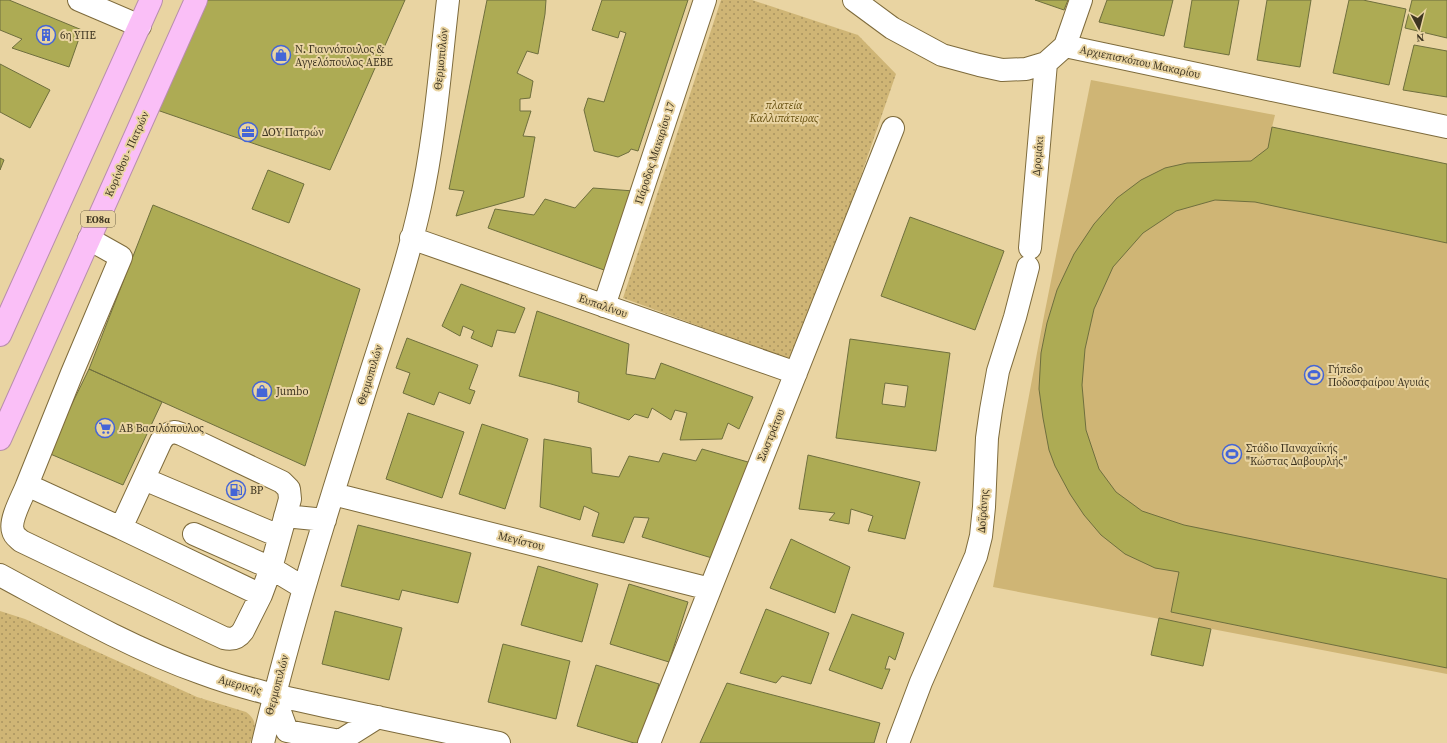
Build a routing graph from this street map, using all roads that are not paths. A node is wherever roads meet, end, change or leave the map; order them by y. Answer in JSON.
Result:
{"nodes":[{"id":1,"x":79,"y":0,"type":"edge"},
{"id":2,"x":151,"y":0,"type":"edge"},
{"id":3,"x":196,"y":0,"type":"edge"},
{"id":4,"x":448,"y":0,"type":"edge"},
{"id":5,"x":705,"y":0,"type":"edge"},
{"id":6,"x":854,"y":0,"type":"edge"},
{"id":7,"x":1081,"y":0,"type":"edge"},
{"id":8,"x":140,"y":26,"type":"junction"},
{"id":9,"x":1065,"y":46,"type":"junction"},
{"id":10,"x":1046,"y":63,"type":"junction"},
{"id":11,"x":1447,"y":127,"type":"edge"},
{"id":12,"x":893,"y":128,"type":"dead end"},
{"id":13,"x":411,"y":238,"type":"junction"},
{"id":14,"x":89,"y":239,"type":"junction"},
{"id":15,"x":1029,"y":258,"type":"joint"},
{"id":16,"x":604,"y":306,"type":"junction"},
{"id":17,"x":0,"y":336,"type":"edge"},
{"id":18,"x":796,"y":373,"type":"junction"},
{"id":19,"x":0,"y":439,"type":"edge"},
{"id":20,"x":144,"y":479,"type":"junction"},
{"id":21,"x":27,"y":485,"type":"junction"},
{"id":22,"x":333,"y":494,"type":"junction"},
{"id":23,"x":325,"y":520,"type":"junction"},
{"id":24,"x":282,"y":526,"type":"junction"},
{"id":25,"x":121,"y":528,"type":"junction"},
{"id":26,"x":194,"y":534,"type":"dead end"},
{"id":27,"x":271,"y":568,"type":"junction"},
{"id":28,"x":0,"y":575,"type":"edge"},
{"id":29,"x":304,"y":588,"type":"junction"},
{"id":30,"x":710,"y":589,"type":"junction"},
{"id":31,"x":262,"y":595,"type":"junction"},
{"id":32,"x":274,"y":695,"type":"junction"},
{"id":33,"x":378,"y":717,"type":"junction"},
{"id":34,"x":285,"y":737,"type":"edge"},
{"id":35,"x":263,"y":743,"type":"edge"},
{"id":36,"x":498,"y":743,"type":"edge"},
{"id":37,"x":649,"y":743,"type":"edge"},
{"id":38,"x":898,"y":743,"type":"edge"}],
"edges":[{"from":1,"to":8,"type":"street"},
{"from":2,"to":8,"type":"highway"},
{"from":3,"to":14,"type":"highway","name":"Κορίνθου - Πατρών","number":"ΕΟ8α"},
{"from":4,"to":13,"type":"street","name":"Θερμοπυλών"},
{"from":5,"to":16,"type":"street","name":"Πάροδος Μακαρίου 17"},
{"from":6,"to":10,"type":"street","name":"Αρχιεπισκόπου Μακαρίου"},
{"from":7,"to":9,"type":"street"},
{"from":8,"to":17,"type":"highway"},
{"from":9,"to":10,"type":"street","name":"Αρχιεπισκόπου Μακαρίου"},
{"from":9,"to":11,"type":"street","name":"Αρχιεπισκόπου Μακαρίου"},
{"from":10,"to":15,"type":"street","name":"Δρομάκι"},
{"from":12,"to":18,"type":"street","name":"Σωστράτου"},
{"from":13,"to":16,"type":"street","name":"Ευπαλίνου"},
{"from":13,"to":22,"type":"street","name":"Θερμοπυλών"},
{"from":14,"to":19,"type":"highway","name":"Κορίνθου - Πατρών","number":"ΕΟ8α"},
{"from":14,"to":21,"type":"street"},
{"from":15,"to":38,"type":"street","name":"Δοϊράνης"},
{"from":16,"to":18,"type":"street","name":"Ευπαλίνου"},
{"from":18,"to":30,"type":"street","name":"Σωστράτου"},
{"from":20,"to":24,"type":"street"},
{"from":20,"to":24,"type":"street"},
{"from":20,"to":25,"type":"street"},
{"from":21,"to":25,"type":"street"},
{"from":21,"to":31,"type":"street"},
{"from":22,"to":23,"type":"street","name":"Θερμοπυλών"},
{"from":22,"to":30,"type":"street","name":"Μεγίστου"},
{"from":23,"to":24,"type":"street"},
{"from":23,"to":29,"type":"street","name":"Θερμοπυλών"},
{"from":24,"to":27,"type":"street"},
{"from":25,"to":31,"type":"street"},
{"from":26,"to":27,"type":"street"},
{"from":27,"to":29,"type":"street"},
{"from":27,"to":31,"type":"street"},
{"from":28,"to":32,"type":"street","name":"Αμερικής"},
{"from":29,"to":32,"type":"street","name":"Θερμοπυλών"},
{"from":30,"to":37,"type":"street","name":"Σωστράτου"},
{"from":32,"to":33,"type":"street","name":"Αμερικής"},
{"from":32,"to":34,"type":"street"},
{"from":32,"to":35,"type":"street","name":"Θερμοπυλών"},
{"from":33,"to":34,"type":"street"},
{"from":33,"to":36,"type":"street","name":"Αμερικής"}]}
